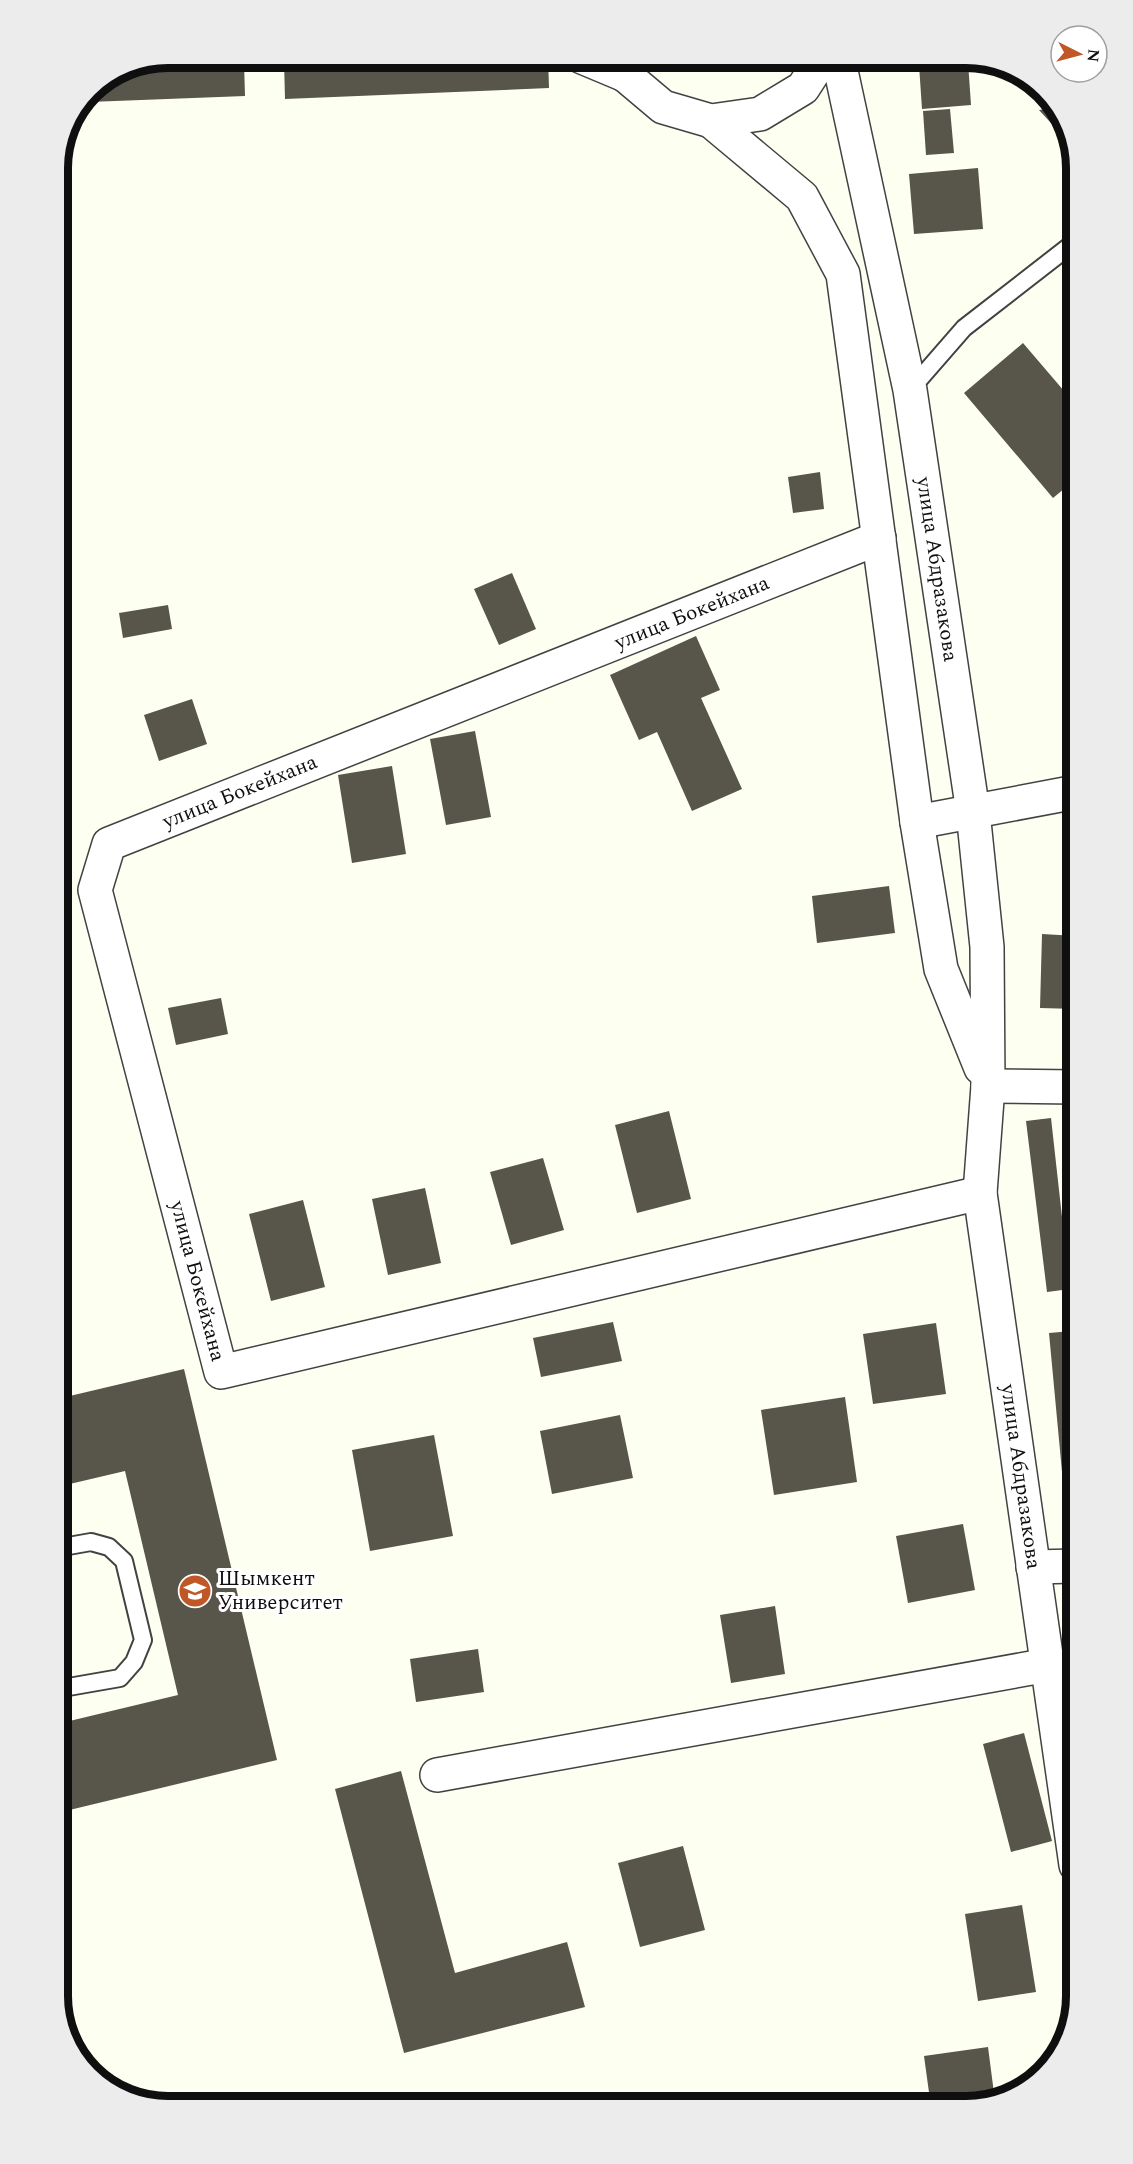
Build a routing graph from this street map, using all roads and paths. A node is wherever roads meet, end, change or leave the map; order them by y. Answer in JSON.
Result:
{"nodes":[{"id":1,"x":623,"y":68,"type":"edge"},
{"id":2,"x":816,"y":68,"type":"edge"},
{"id":3,"x":840,"y":68,"type":"edge"},
{"id":4,"x":711,"y":121,"type":"junction"},
{"id":5,"x":1066,"y":249,"type":"edge"},
{"id":6,"x":910,"y":390,"type":"junction"},
{"id":7,"x":879,"y":538,"type":"junction"},
{"id":8,"x":1066,"y":794,"type":"edge"},
{"id":9,"x":973,"y":812,"type":"junction"},
{"id":10,"x":917,"y":822,"type":"junction"},
{"id":11,"x":988,"y":1086,"type":"junction"},
{"id":12,"x":1066,"y":1088,"type":"edge"},
{"id":13,"x":980,"y":1193,"type":"junction"},
{"id":14,"x":68,"y":1546,"type":"edge"},
{"id":15,"x":1066,"y":1566,"type":"edge"},
{"id":16,"x":1033,"y":1567,"type":"junction"},
{"id":17,"x":1048,"y":1665,"type":"junction"},
{"id":18,"x":68,"y":1687,"type":"edge"},
{"id":19,"x":437,"y":1775,"type":"dead end"},
{"id":20,"x":1066,"y":1794,"type":"edge"}],
"edges":[{"from":1,"to":4,"type":"street"},
{"from":2,"to":4,"type":"street"},
{"from":3,"to":6,"type":"street","name":"улица Абдразакова"},
{"from":4,"to":7,"type":"street","name":"улица Абдразакова"},
{"from":5,"to":6,"type":"lane"},
{"from":6,"to":9,"type":"street","name":"улица Абдразакова"},
{"from":7,"to":10,"type":"street","name":"улица Абдразакова"},
{"from":7,"to":13,"type":"street","name":"улица Бокейхана"},
{"from":8,"to":9,"type":"street"},
{"from":9,"to":10,"type":"street"},
{"from":9,"to":11,"type":"street","name":"улица Абдразакова"},
{"from":10,"to":11,"type":"street","name":"улица Абдразакова"},
{"from":11,"to":12,"type":"street"},
{"from":11,"to":13,"type":"street","name":"улица Абдразакова"},
{"from":13,"to":16,"type":"street","name":"улица Абдразакова"},
{"from":14,"to":18,"type":"lane"},
{"from":15,"to":16,"type":"street"},
{"from":16,"to":17,"type":"street","name":"улица Абдразакова"},
{"from":17,"to":19,"type":"street"},
{"from":17,"to":20,"type":"street","name":"улица Абдразакова"}]}
